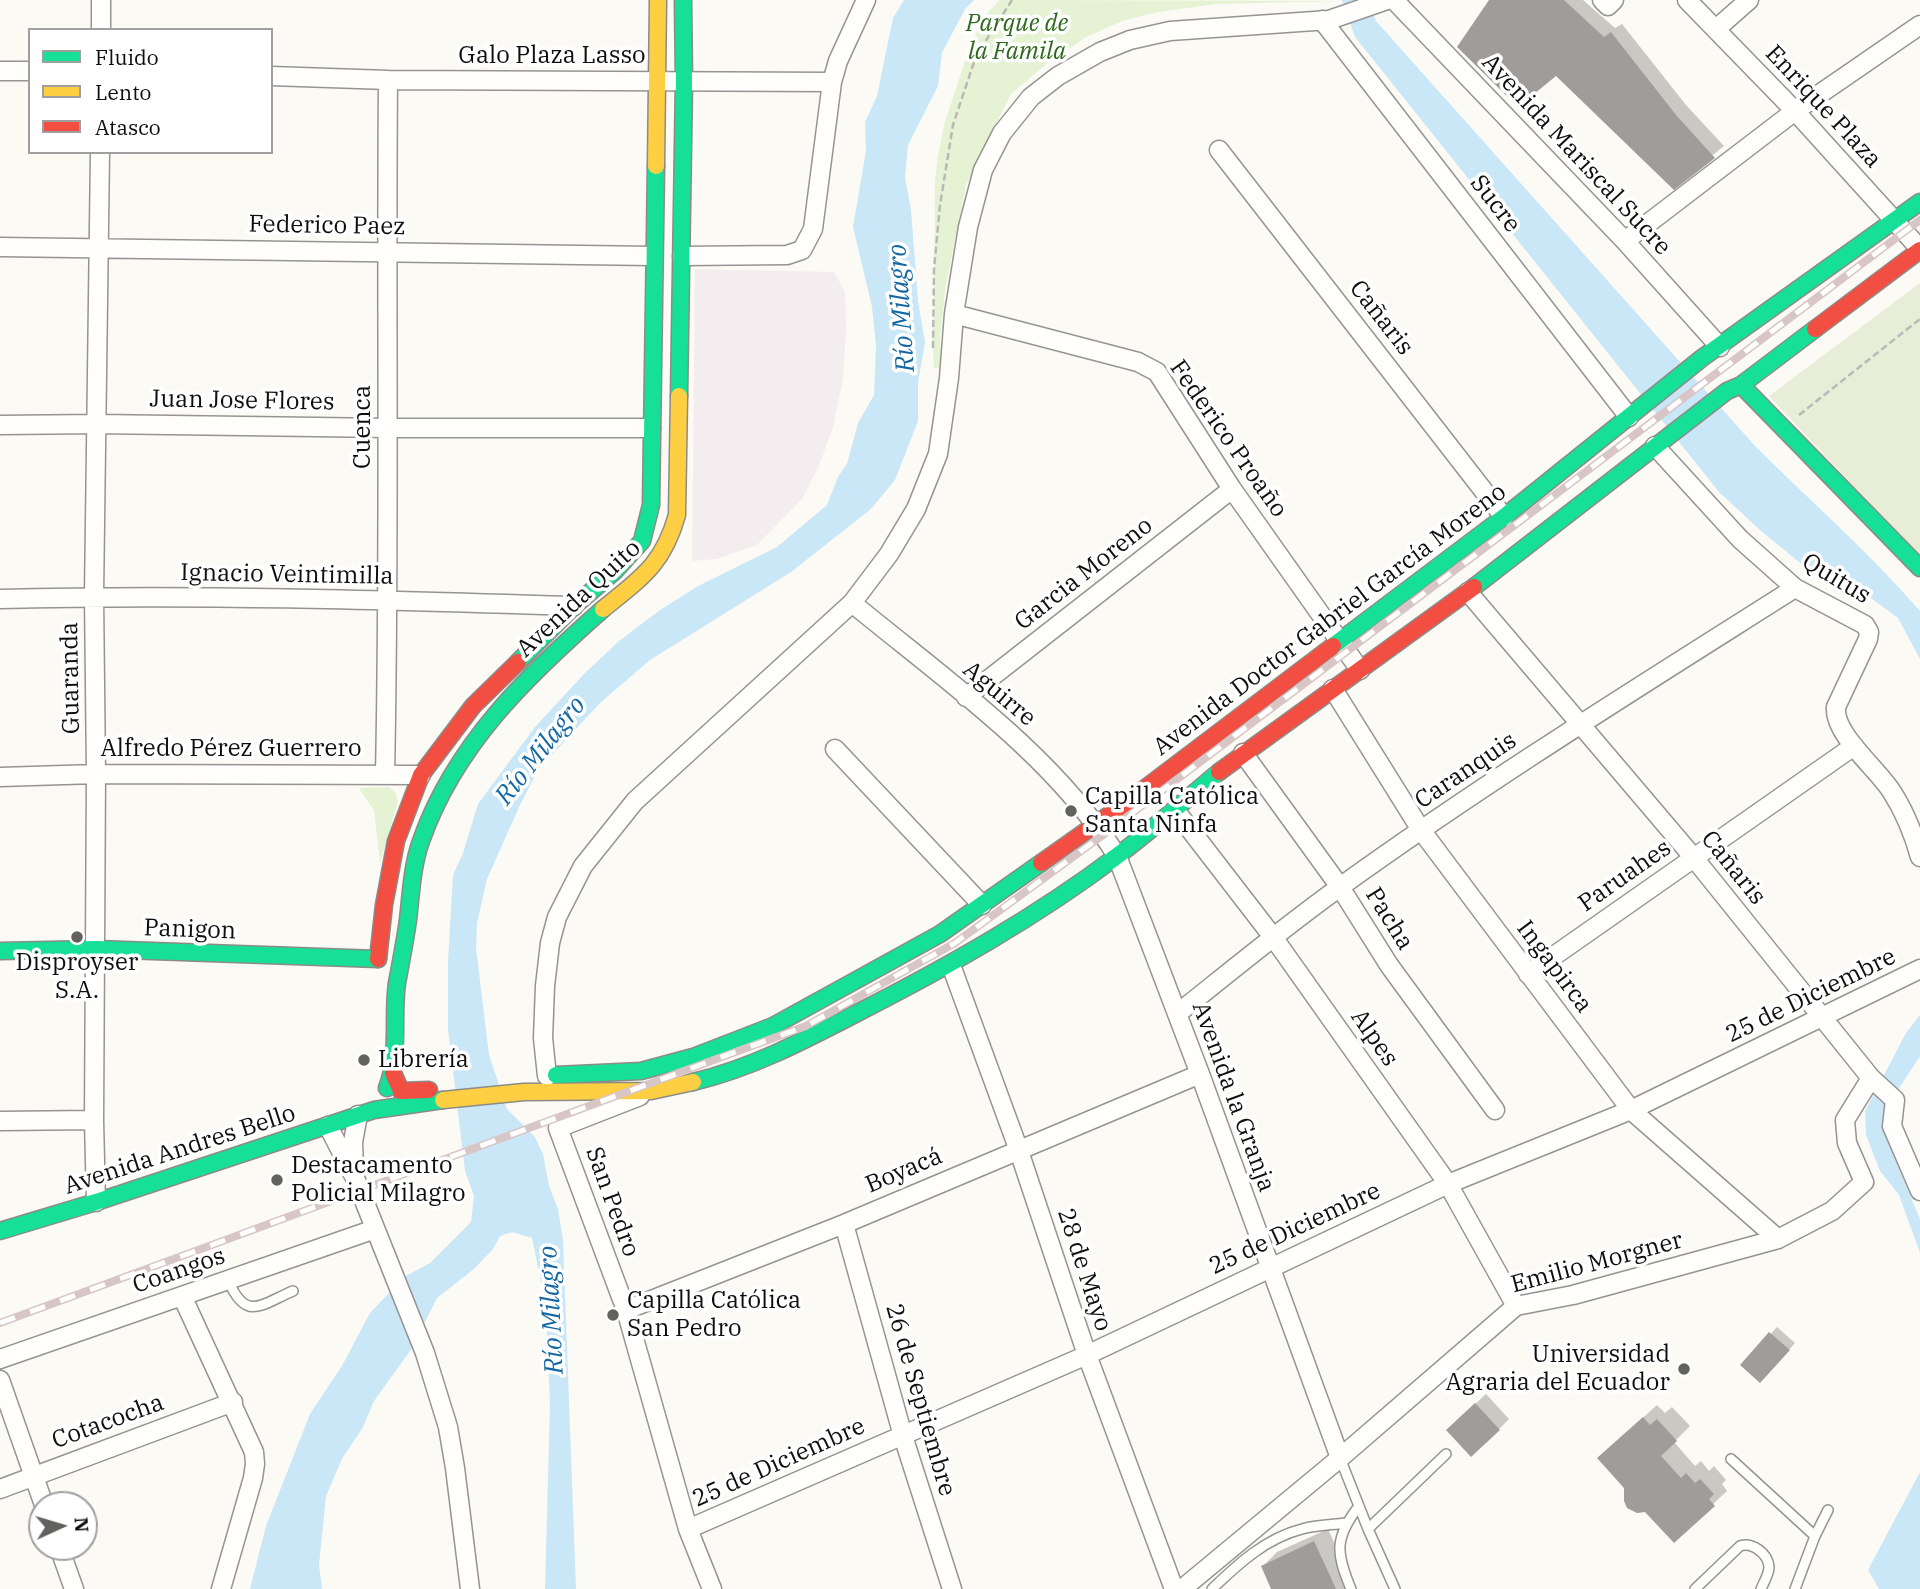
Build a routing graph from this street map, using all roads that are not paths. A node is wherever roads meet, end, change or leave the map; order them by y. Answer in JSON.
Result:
{"nodes":[{"id":1,"x":101,"y":0,"type":"edge"},
{"id":2,"x":658,"y":0,"type":"edge"},
{"id":3,"x":683,"y":0,"type":"edge"},
{"id":4,"x":866,"y":0,"type":"edge"},
{"id":5,"x":1387,"y":0,"type":"edge"},
{"id":6,"x":1394,"y":0,"type":"edge"},
{"id":7,"x":1602,"y":0,"type":"edge"},
{"id":8,"x":1614,"y":0,"type":"edge"},
{"id":9,"x":1687,"y":0,"type":"edge"},
{"id":10,"x":1749,"y":0,"type":"edge"},
{"id":11,"x":1322,"y":20,"type":"junction"},
{"id":12,"x":1920,"y":25,"type":"edge"},
{"id":13,"x":101,"y":28,"type":"edge"},
{"id":14,"x":1716,"y":29,"type":"junction"},
{"id":15,"x":0,"y":71,"type":"edge"},
{"id":16,"x":28,"y":71,"type":"edge"},
{"id":17,"x":273,"y":76,"type":"edge"},
{"id":18,"x":388,"y":80,"type":"junction"},
{"id":19,"x":658,"y":81,"type":"junction"},
{"id":20,"x":684,"y":81,"type":"junction"},
{"id":21,"x":832,"y":82,"type":"junction"},
{"id":22,"x":1795,"y":111,"type":"junction"},
{"id":23,"x":1219,"y":150,"type":"dead end"},
{"id":24,"x":100,"y":154,"type":"edge"},
{"id":25,"x":1920,"y":202,"type":"edge"},
{"id":26,"x":1895,"y":220,"type":"junction"},
{"id":27,"x":1625,"y":241,"type":"junction"},
{"id":28,"x":0,"y":247,"type":"edge"},
{"id":29,"x":98,"y":248,"type":"junction"},
{"id":30,"x":1920,"y":250,"type":"edge"},
{"id":31,"x":386,"y":251,"type":"junction"},
{"id":32,"x":653,"y":256,"type":"junction"},
{"id":33,"x":682,"y":256,"type":"junction"},
{"id":34,"x":954,"y":314,"type":"junction"},
{"id":35,"x":1720,"y":347,"type":"junction"},
{"id":36,"x":1734,"y":388,"type":"junction"},
{"id":37,"x":1629,"y":417,"type":"junction"},
{"id":38,"x":97,"y":424,"type":"junction"},
{"id":39,"x":0,"y":425,"type":"edge"},
{"id":40,"x":388,"y":428,"type":"junction"},
{"id":41,"x":650,"y":428,"type":"junction"},
{"id":42,"x":1660,"y":443,"type":"junction"},
{"id":43,"x":1232,"y":489,"type":"junction"},
{"id":44,"x":1504,"y":517,"type":"junction"},
{"id":45,"x":1920,"y":568,"type":"edge"},
{"id":46,"x":1796,"y":587,"type":"junction"},
{"id":47,"x":1468,"y":592,"type":"junction"},
{"id":48,"x":94,"y":596,"type":"junction"},
{"id":49,"x":0,"y":599,"type":"edge"},
{"id":50,"x":388,"y":601,"type":"junction"},
{"id":51,"x":852,"y":603,"type":"junction"},
{"id":52,"x":574,"y":606,"type":"junction"},
{"id":53,"x":1340,"y":641,"type":"junction"},
{"id":54,"x":1360,"y":670,"type":"junction"},
{"id":55,"x":1334,"y":689,"type":"junction"},
{"id":56,"x":966,"y":697,"type":"junction"},
{"id":57,"x":1580,"y":724,"type":"junction"},
{"id":58,"x":1854,"y":746,"type":"junction"},
{"id":59,"x":835,"y":749,"type":"dead end"},
{"id":60,"x":1243,"y":753,"type":"junction"},
{"id":61,"x":96,"y":774,"type":"junction"},
{"id":62,"x":385,"y":774,"type":"junction"},
{"id":63,"x":421,"y":775,"type":"junction"},
{"id":64,"x":0,"y":777,"type":"edge"},
{"id":65,"x":1175,"y":810,"type":"junction"},
{"id":66,"x":1100,"y":830,"type":"junction"},
{"id":67,"x":1421,"y":830,"type":"junction"},
{"id":68,"x":1117,"y":856,"type":"junction"},
{"id":69,"x":1920,"y":857,"type":"edge"},
{"id":70,"x":1694,"y":858,"type":"junction"},
{"id":71,"x":1340,"y":887,"type":"junction"},
{"id":72,"x":982,"y":905,"type":"junction"},
{"id":73,"x":1273,"y":937,"type":"junction"},
{"id":74,"x":96,"y":949,"type":"junction"},
{"id":75,"x":0,"y":951,"type":"edge"},
{"id":76,"x":378,"y":959,"type":"junction"},
{"id":77,"x":951,"y":965,"type":"junction"},
{"id":78,"x":1920,"y":970,"type":"edge"},
{"id":79,"x":1528,"y":974,"type":"junction"},
{"id":80,"x":397,"y":984,"type":"junction"},
{"id":81,"x":1177,"y":1014,"type":"junction"},
{"id":82,"x":1823,"y":1018,"type":"junction"},
{"id":83,"x":393,"y":1073,"type":"junction"},
{"id":84,"x":1200,"y":1074,"type":"junction"},
{"id":85,"x":547,"y":1076,"type":"junction"},
{"id":86,"x":1873,"y":1081,"type":"junction"},
{"id":87,"x":522,"y":1085,"type":"junction"},
{"id":88,"x":651,"y":1091,"type":"junction"},
{"id":89,"x":412,"y":1096,"type":"junction"},
{"id":90,"x":1495,"y":1110,"type":"dead end"},
{"id":91,"x":1631,"y":1110,"type":"junction"},
{"id":92,"x":366,"y":1112,"type":"junction"},
{"id":93,"x":94,"y":1120,"type":"junction"},
{"id":94,"x":0,"y":1121,"type":"edge"},
{"id":95,"x":328,"y":1126,"type":"junction"},
{"id":96,"x":1018,"y":1148,"type":"junction"},
{"id":97,"x":355,"y":1178,"type":"junction"},
{"id":98,"x":1448,"y":1184,"type":"junction"},
{"id":99,"x":1920,"y":1191,"type":"edge"},
{"id":100,"x":96,"y":1202,"type":"junction"},
{"id":101,"x":844,"y":1224,"type":"junction"},
{"id":102,"x":375,"y":1229,"type":"junction"},
{"id":103,"x":0,"y":1231,"type":"edge"},
{"id":104,"x":1777,"y":1239,"type":"junction"},
{"id":105,"x":1270,"y":1267,"type":"junction"},
{"id":106,"x":228,"y":1280,"type":"junction"},
{"id":107,"x":293,"y":1291,"type":"dead end"},
{"id":108,"x":182,"y":1296,"type":"junction"},
{"id":109,"x":1516,"y":1306,"type":"junction"},
{"id":110,"x":626,"y":1310,"type":"junction"},
{"id":111,"x":1087,"y":1355,"type":"junction"},
{"id":112,"x":0,"y":1359,"type":"edge"},
{"id":113,"x":0,"y":1380,"type":"edge"},
{"id":114,"x":233,"y":1402,"type":"junction"},
{"id":115,"x":902,"y":1436,"type":"junction"},
{"id":116,"x":1446,"y":1454,"type":"dead end"},
{"id":117,"x":1340,"y":1458,"type":"junction"},
{"id":118,"x":1731,"y":1459,"type":"dead end"},
{"id":119,"x":33,"y":1475,"type":"junction"},
{"id":120,"x":0,"y":1489,"type":"edge"},
{"id":121,"x":39,"y":1491,"type":"edge"},
{"id":122,"x":1359,"y":1506,"type":"junction"},
{"id":123,"x":1828,"y":1510,"type":"dead end"},
{"id":124,"x":1346,"y":1523,"type":"junction"},
{"id":125,"x":688,"y":1529,"type":"junction"},
{"id":126,"x":1368,"y":1529,"type":"junction"},
{"id":127,"x":1815,"y":1536,"type":"junction"},
{"id":128,"x":64,"y":1561,"type":"edge"},
{"id":129,"x":74,"y":1589,"type":"edge"},
{"id":130,"x":221,"y":1589,"type":"edge"},
{"id":131,"x":470,"y":1589,"type":"edge"},
{"id":132,"x":712,"y":1589,"type":"edge"},
{"id":133,"x":952,"y":1589,"type":"edge"},
{"id":134,"x":1174,"y":1589,"type":"edge"},
{"id":135,"x":1182,"y":1589,"type":"edge"},
{"id":136,"x":1212,"y":1589,"type":"edge"},
{"id":137,"x":1351,"y":1589,"type":"edge"},
{"id":138,"x":1395,"y":1589,"type":"edge"},
{"id":139,"x":1695,"y":1589,"type":"edge"},
{"id":140,"x":1761,"y":1589,"type":"edge"},
{"id":141,"x":1795,"y":1589,"type":"edge"}],
"edges":[{"from":1,"to":13,"type":"street"},
{"from":2,"to":19,"type":"main road","name":"Avenida Quito"},
{"from":3,"to":20,"type":"main road","name":"Avenida Quito"},
{"from":4,"to":21,"type":"street"},
{"from":5,"to":11,"type":"street"},
{"from":6,"to":27,"type":"street","name":"Avenida Mariscal Sucre"},
{"from":7,"to":8,"type":"street"},
{"from":9,"to":14,"type":"street","name":"Enrique Plaza"},
{"from":10,"to":14,"type":"street"},
{"from":11,"to":34,"type":"street"},
{"from":11,"to":37,"type":"street","name":"Sucre"},
{"from":12,"to":22,"type":"street"},
{"from":14,"to":22,"type":"street","name":"Enrique Plaza"},
{"from":15,"to":16,"type":"street"},
{"from":17,"to":18,"type":"street","name":"Galo Plaza Lasso"},
{"from":18,"to":19,"type":"street","name":"Galo Plaza Lasso"},
{"from":18,"to":31,"type":"street","name":"Cuenca"},
{"from":19,"to":20,"type":"street","name":"Galo Plaza Lasso"},
{"from":19,"to":32,"type":"main road","name":"Avenida Quito"},
{"from":20,"to":21,"type":"street","name":"Galo Plaza Lasso"},
{"from":20,"to":33,"type":"main road","name":"Avenida Quito"},
{"from":21,"to":33,"type":"street"},
{"from":22,"to":26,"type":"street","name":"Enrique Plaza"},
{"from":22,"to":27,"type":"street"},
{"from":23,"to":44,"type":"street","name":"Cañaris"},
{"from":24,"to":29,"type":"street","name":"Guaranda"},
{"from":25,"to":26,"type":"main road","name":"Avenida Doctor Gabriel García Moreno"},
{"from":26,"to":30,"type":"street","name":"Enrique Plaza"},
{"from":26,"to":35,"type":"main road","name":"Avenida Doctor Gabriel García Moreno"},
{"from":27,"to":35,"type":"street","name":"Avenida Mariscal Sucre"},
{"from":28,"to":29,"type":"street","name":"Federico Paez"},
{"from":29,"to":31,"type":"street","name":"Federico Paez"},
{"from":29,"to":38,"type":"street","name":"Guaranda"},
{"from":30,"to":36,"type":"main road","name":"Avenida Doctor Gabriel García Moreno"},
{"from":31,"to":32,"type":"street","name":"Federico Paez"},
{"from":31,"to":40,"type":"street","name":"Cuenca"},
{"from":32,"to":41,"type":"main road","name":"Avenida Quito"},
{"from":33,"to":80,"type":"main road","name":"Avenida Quito"},
{"from":34,"to":43,"type":"street","name":"Federico Proaño"},
{"from":34,"to":51,"type":"street"},
{"from":35,"to":37,"type":"main road","name":"Avenida Doctor Gabriel García Moreno"},
{"from":36,"to":42,"type":"main road","name":"Avenida Doctor Gabriel García Moreno"},
{"from":36,"to":45,"type":"main road"},
{"from":37,"to":44,"type":"main road","name":"Avenida Doctor Gabriel García Moreno"},
{"from":38,"to":39,"type":"street","name":"Juan Jose Flores"},
{"from":38,"to":40,"type":"street","name":"Juan Jose Flores"},
{"from":38,"to":48,"type":"street","name":"Guaranda"},
{"from":40,"to":41,"type":"street","name":"Juan Jose Flores"},
{"from":40,"to":50,"type":"street","name":"Cuenca"},
{"from":41,"to":52,"type":"main road","name":"Avenida Quito"},
{"from":42,"to":46,"type":"street","name":"Quitus"},
{"from":42,"to":47,"type":"main road","name":"Avenida Doctor Gabriel García Moreno"},
{"from":43,"to":53,"type":"street","name":"Federico Proaño"},
{"from":43,"to":56,"type":"street","name":"Garcia Moreno"},
{"from":44,"to":53,"type":"main road","name":"Avenida Doctor Gabriel García Moreno"},
{"from":46,"to":57,"type":"street","name":"Caranquis"},
{"from":46,"to":58,"type":"street","name":"Quitus"},
{"from":47,"to":54,"type":"main road","name":"Avenida Doctor Gabriel García Moreno"},
{"from":47,"to":57,"type":"street","name":"Cañaris"},
{"from":48,"to":49,"type":"street","name":"Ignacio Veintimilla"},
{"from":48,"to":50,"type":"street","name":"Ignacio Veintimilla"},
{"from":48,"to":61,"type":"street","name":"Guaranda"},
{"from":50,"to":52,"type":"street","name":"Ignacio Veintimilla"},
{"from":50,"to":62,"type":"street","name":"Cuenca"},
{"from":51,"to":56,"type":"street","name":"Aguirre"},
{"from":51,"to":85,"type":"street"},
{"from":52,"to":63,"type":"main road","name":"Avenida Quito"},
{"from":53,"to":54,"type":"street","name":"Federico Proaño"},
{"from":53,"to":66,"type":"main road","name":"Avenida Doctor Gabriel García Moreno"},
{"from":54,"to":55,"type":"main road","name":"Avenida Doctor Gabriel García Moreno"},
{"from":55,"to":60,"type":"main road","name":"Avenida Doctor Gabriel García Moreno"},
{"from":55,"to":67,"type":"street","name":"Ingapirca"},
{"from":56,"to":66,"type":"street","name":"Aguirre"},
{"from":57,"to":67,"type":"street","name":"Caranquis"},
{"from":57,"to":70,"type":"street","name":"Cañaris"},
{"from":58,"to":69,"type":"street","name":"Quitus"},
{"from":58,"to":70,"type":"street","name":"Paruahes"},
{"from":59,"to":72,"type":"street"},
{"from":60,"to":65,"type":"main road","name":"Avenida Doctor Gabriel García Moreno"},
{"from":60,"to":71,"type":"street","name":"Pacha"},
{"from":61,"to":62,"type":"street","name":"Alfredo Pérez Guerrero"},
{"from":61,"to":64,"type":"street","name":"Alfredo Pérez Guerrero"},
{"from":61,"to":74,"type":"street","name":"Guaranda"},
{"from":62,"to":63,"type":"street","name":"Alfredo Pérez Guerrero"},
{"from":63,"to":76,"type":"main road","name":"Avenida Quito"},
{"from":65,"to":68,"type":"main road","name":"Avenida Doctor Gabriel García Moreno"},
{"from":65,"to":73,"type":"street","name":"Alpes"},
{"from":66,"to":68,"type":"street","name":"Avenida la Granja"},
{"from":66,"to":72,"type":"main road","name":"Avenida Doctor Gabriel García Moreno"},
{"from":67,"to":71,"type":"street","name":"Caranquis"},
{"from":67,"to":79,"type":"street","name":"Ingapirca"},
{"from":68,"to":77,"type":"main road","name":"Avenida Doctor Gabriel García Moreno"},
{"from":68,"to":81,"type":"street","name":"Avenida la Granja"},
{"from":70,"to":79,"type":"street","name":"Paruahes"},
{"from":70,"to":82,"type":"street","name":"Cañaris"},
{"from":71,"to":73,"type":"street","name":"Caranquis"},
{"from":71,"to":90,"type":"street","name":"Pacha"},
{"from":72,"to":85,"type":"main road","name":"Avenida Doctor Gabriel García Moreno"},
{"from":73,"to":81,"type":"street","name":"Caranquis"},
{"from":73,"to":98,"type":"street","name":"Alpes"},
{"from":74,"to":75,"type":"main road","name":"Panigon"},
{"from":74,"to":76,"type":"main road","name":"Panigon"},
{"from":74,"to":93,"type":"street","name":"Guaranda"},
{"from":76,"to":80,"type":"main road"},
{"from":77,"to":88,"type":"main road","name":"Avenida Doctor Gabriel García Moreno"},
{"from":77,"to":96,"type":"street","name":"28 de Mayo"},
{"from":78,"to":82,"type":"street","name":"25 de Diciembre"},
{"from":79,"to":91,"type":"street","name":"Ingapirca"},
{"from":80,"to":83,"type":"main road","name":"Avenida Quito"},
{"from":81,"to":84,"type":"street","name":"Avenida la Granja"},
{"from":82,"to":86,"type":"street","name":"Cañaris"},
{"from":82,"to":91,"type":"street","name":"25 de Diciembre"},
{"from":83,"to":89,"type":"main road"},
{"from":83,"to":92,"type":"main road","name":"Avenida Quito"},
{"from":84,"to":96,"type":"street","name":"Boyacá"},
{"from":84,"to":105,"type":"street","name":"Avenida la Granja"},
{"from":85,"to":87,"type":"main road","name":"Avenida Doctor Gabriel García Moreno"},
{"from":86,"to":99,"type":"street","name":"Cañaris"},
{"from":86,"to":104,"type":"street","name":"Emilio Morgner"},
{"from":87,"to":88,"type":"main road","name":"Avenida Doctor Gabriel García Moreno"},
{"from":87,"to":89,"type":"main road","name":"Avenida Doctor Gabriel García Moreno"},
{"from":88,"to":110,"type":"street","name":"San Pedro"},
{"from":89,"to":92,"type":"main road","name":"Avenida Andres Bello"},
{"from":91,"to":98,"type":"street","name":"25 de Diciembre"},
{"from":91,"to":104,"type":"street","name":"Ingapirca"},
{"from":92,"to":95,"type":"main road","name":"Avenida Andres Bello"},
{"from":92,"to":97,"type":"street"},
{"from":93,"to":94,"type":"street"},
{"from":93,"to":100,"type":"street","name":"Guaranda"},
{"from":95,"to":97,"type":"street"},
{"from":95,"to":100,"type":"main road","name":"Avenida Andres Bello"},
{"from":96,"to":101,"type":"street","name":"Boyacá"},
{"from":96,"to":111,"type":"street","name":"28 de Mayo"},
{"from":97,"to":102,"type":"street"},
{"from":98,"to":105,"type":"street","name":"25 de Diciembre"},
{"from":98,"to":109,"type":"street","name":"Alpes"},
{"from":100,"to":103,"type":"main road","name":"Avenida Andres Bello"},
{"from":101,"to":110,"type":"street","name":"Boyacá"},
{"from":101,"to":115,"type":"street","name":"26 de Septiembre"},
{"from":102,"to":106,"type":"street","name":"Coangos"},
{"from":102,"to":131,"type":"street"},
{"from":104,"to":109,"type":"street","name":"Emilio Morgner"},
{"from":105,"to":111,"type":"street","name":"25 de Diciembre"},
{"from":105,"to":117,"type":"street","name":"Avenida la Granja"},
{"from":106,"to":107,"type":"lane"},
{"from":106,"to":108,"type":"street","name":"Coangos"},
{"from":108,"to":112,"type":"street","name":"Coangos"},
{"from":108,"to":114,"type":"street"},
{"from":109,"to":117,"type":"street","name":"Emilio Morgner"},
{"from":110,"to":125,"type":"street","name":"San Pedro"},
{"from":111,"to":115,"type":"street","name":"25 de Diciembre"},
{"from":111,"to":134,"type":"street","name":"28 de Mayo"},
{"from":113,"to":119,"type":"street"},
{"from":114,"to":119,"type":"street","name":"Cotacocha"},
{"from":114,"to":130,"type":"street"},
{"from":115,"to":125,"type":"street","name":"25 de Diciembre"},
{"from":115,"to":133,"type":"street","name":"26 de Septiembre"},
{"from":116,"to":126,"type":"lane"},
{"from":117,"to":122,"type":"lane"},
{"from":117,"to":135,"type":"street","name":"Emilio Morgner"},
{"from":118,"to":127,"type":"lane"},
{"from":119,"to":120,"type":"street","name":"Cotacocha"},
{"from":119,"to":121,"type":"street"},
{"from":122,"to":124,"type":"lane"},
{"from":122,"to":126,"type":"lane"},
{"from":123,"to":127,"type":"lane"},
{"from":124,"to":136,"type":"lane"},
{"from":124,"to":137,"type":"lane"},
{"from":125,"to":132,"type":"street","name":"San Pedro"},
{"from":126,"to":138,"type":"lane"},
{"from":127,"to":141,"type":"lane"},
{"from":128,"to":129,"type":"street"},
{"from":139,"to":140,"type":"lane"}]}
